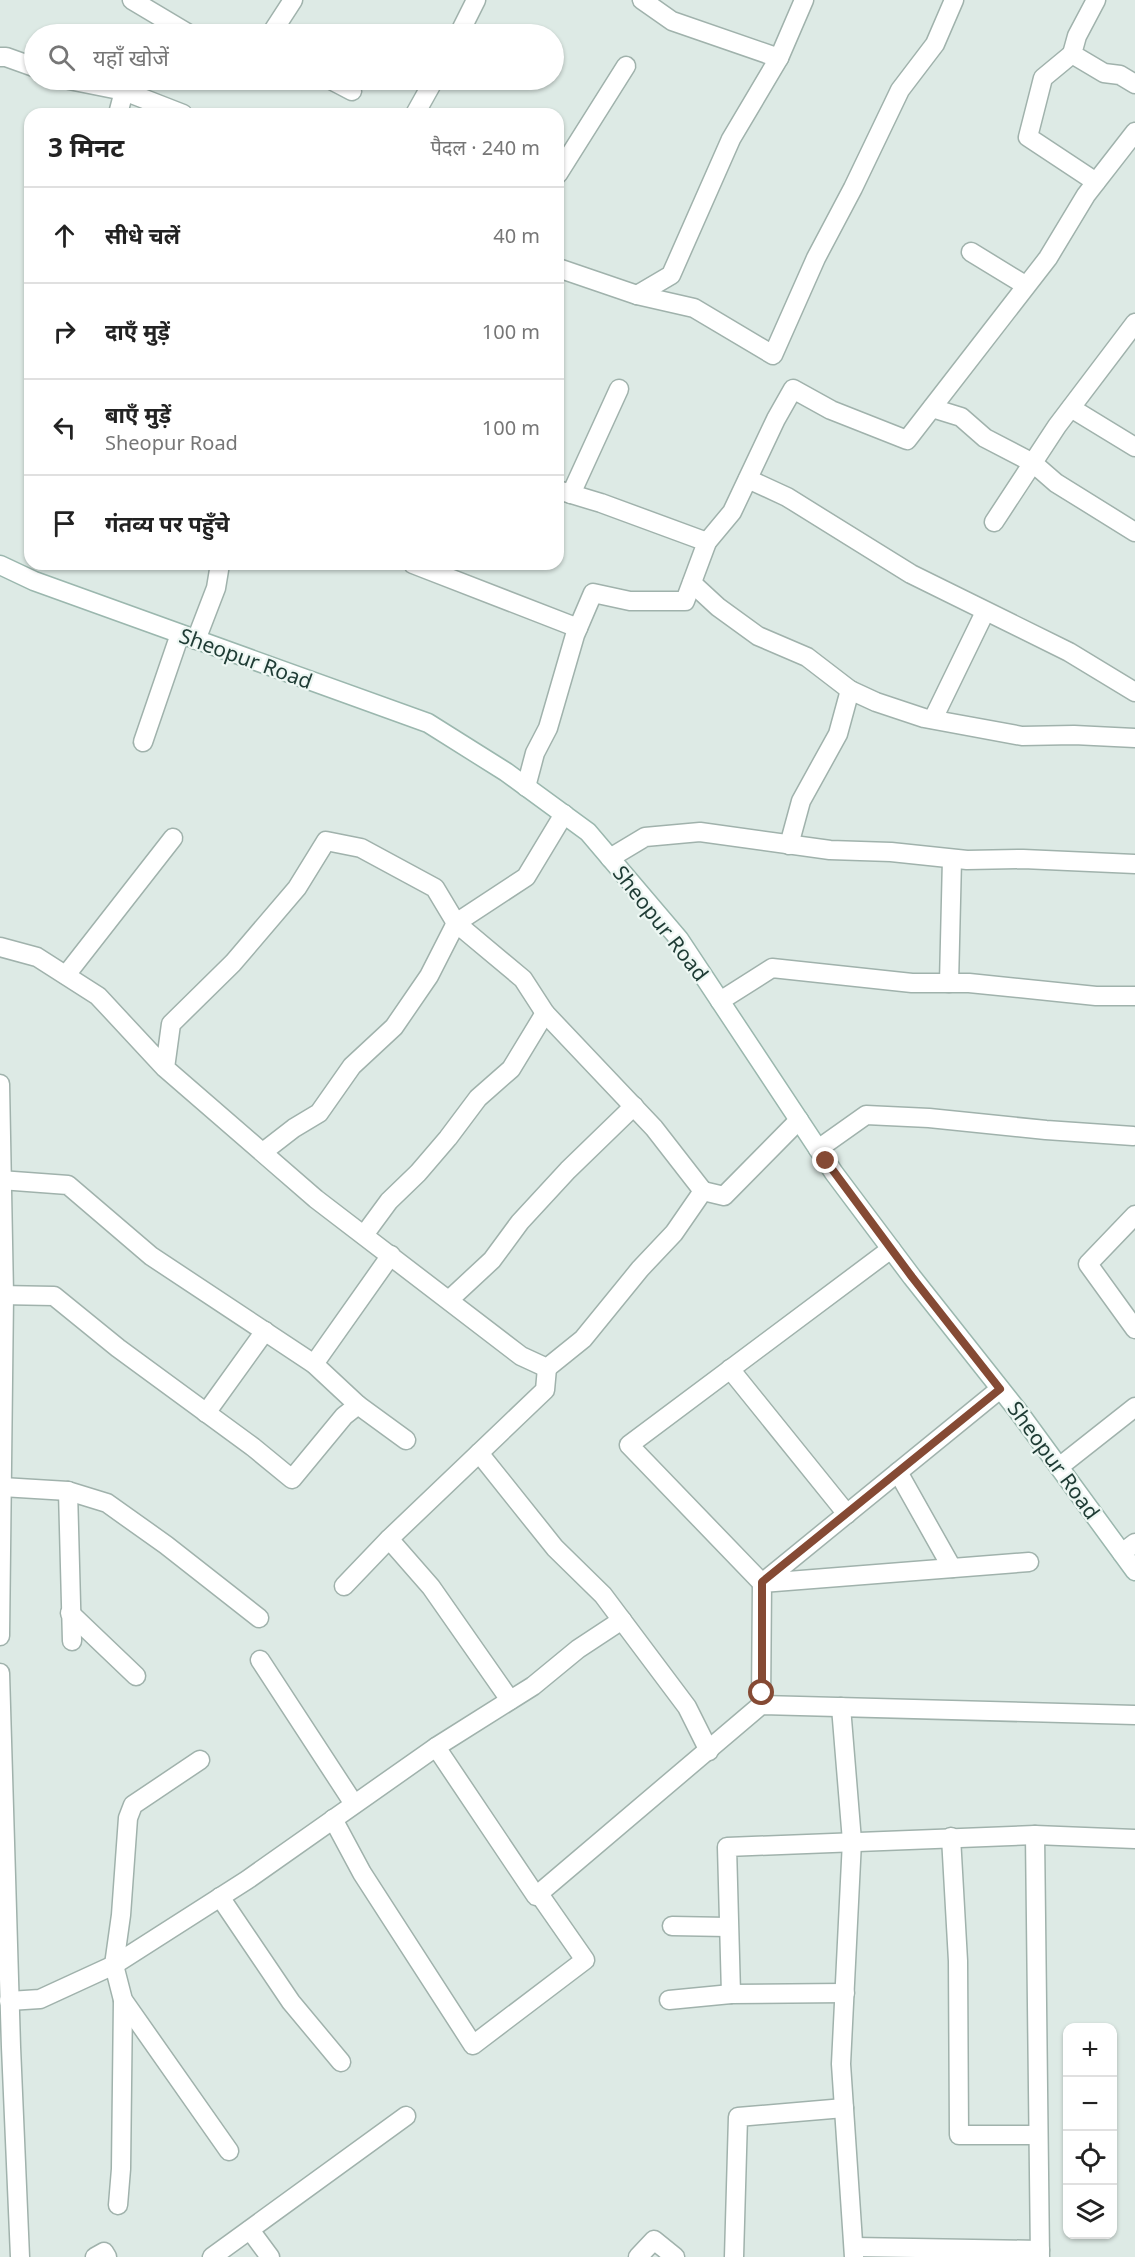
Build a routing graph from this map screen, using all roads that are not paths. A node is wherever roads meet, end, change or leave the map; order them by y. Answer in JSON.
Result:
{"nodes":[{"id":1,"x":132,"y":0,"type":"edge"},
{"id":2,"x":293,"y":0,"type":"edge"},
{"id":3,"x":476,"y":0,"type":"edge"},
{"id":4,"x":642,"y":0,"type":"edge"},
{"id":5,"x":804,"y":0,"type":"edge"},
{"id":6,"x":954,"y":0,"type":"edge"},
{"id":7,"x":1096,"y":0,"type":"edge"},
{"id":8,"x":172,"y":24,"type":"edge"},
{"id":9,"x":277,"y":24,"type":"edge"},
{"id":10,"x":464,"y":24,"type":"edge"},
{"id":11,"x":1072,"y":54,"type":"junction"},
{"id":12,"x":0,"y":57,"type":"edge"},
{"id":13,"x":779,"y":58,"type":"junction"},
{"id":14,"x":24,"y":63,"type":"edge"},
{"id":15,"x":626,"y":66,"type":"dead end"},
{"id":16,"x":1135,"y":84,"type":"edge"},
{"id":17,"x":119,"y":90,"type":"edge"},
{"id":18,"x":428,"y":90,"type":"edge"},
{"id":19,"x":124,"y":91,"type":"junction"},
{"id":20,"x":120,"y":108,"type":"edge"},
{"id":21,"x":168,"y":108,"type":"edge"},
{"id":22,"x":418,"y":108,"type":"edge"},
{"id":23,"x":1135,"y":132,"type":"edge"},
{"id":24,"x":564,"y":164,"type":"edge"},
{"id":25,"x":1096,"y":183,"type":"junction"},
{"id":26,"x":970,"y":252,"type":"dead end"},
{"id":27,"x":564,"y":270,"type":"edge"},
{"id":28,"x":1025,"y":285,"type":"junction"},
{"id":29,"x":637,"y":295,"type":"junction"},
{"id":30,"x":1131,"y":334,"type":"edge"},
{"id":31,"x":619,"y":388,"type":"dead end"},
{"id":32,"x":932,"y":408,"type":"junction"},
{"id":33,"x":1071,"y":408,"type":"junction"},
{"id":34,"x":1135,"y":447,"type":"edge"},
{"id":35,"x":1033,"y":463,"type":"junction"},
{"id":36,"x":748,"y":479,"type":"junction"},
{"id":37,"x":565,"y":492,"type":"edge"},
{"id":38,"x":994,"y":522,"type":"dead end"},
{"id":39,"x":1135,"y":532,"type":"edge"},
{"id":40,"x":707,"y":542,"type":"junction"},
{"id":41,"x":0,"y":565,"type":"edge"},
{"id":42,"x":219,"y":570,"type":"edge"},
{"id":43,"x":428,"y":570,"type":"edge"},
{"id":44,"x":692,"y":583,"type":"junction"},
{"id":45,"x":985,"y":612,"type":"junction"},
{"id":46,"x":578,"y":628,"type":"junction"},
{"id":47,"x":188,"y":637,"type":"junction"},
{"id":48,"x":850,"y":690,"type":"junction"},
{"id":49,"x":1135,"y":692,"type":"edge"},
{"id":50,"x":933,"y":719,"type":"junction"},
{"id":51,"x":1135,"y":738,"type":"edge"},
{"id":52,"x":143,"y":742,"type":"dead end"},
{"id":53,"x":526,"y":787,"type":"junction"},
{"id":54,"x":564,"y":814,"type":"junction"},
{"id":55,"x":173,"y":838,"type":"dead end"},
{"id":56,"x":789,"y":845,"type":"junction"},
{"id":57,"x":610,"y":858,"type":"junction"},
{"id":58,"x":952,"y":859,"type":"junction"},
{"id":59,"x":1135,"y":864,"type":"edge"},
{"id":60,"x":456,"y":923,"type":"junction"},
{"id":61,"x":0,"y":947,"type":"edge"},
{"id":62,"x":66,"y":975,"type":"junction"},
{"id":63,"x":949,"y":983,"type":"junction"},
{"id":64,"x":1135,"y":996,"type":"edge"},
{"id":65,"x":720,"y":1001,"type":"junction"},
{"id":66,"x":546,"y":1013,"type":"junction"},
{"id":67,"x":165,"y":1068,"type":"junction"},
{"id":68,"x":0,"y":1084,"type":"edge"},
{"id":69,"x":634,"y":1106,"type":"junction"},
{"id":70,"x":799,"y":1120,"type":"junction"},
{"id":71,"x":1133,"y":1136,"type":"dead end"},
{"id":72,"x":818,"y":1149,"type":"junction"},
{"id":73,"x":263,"y":1152,"type":"junction"},
{"id":74,"x":1,"y":1180,"type":"edge"},
{"id":75,"x":704,"y":1191,"type":"junction"},
{"id":76,"x":1135,"y":1215,"type":"edge"},
{"id":77,"x":363,"y":1235,"type":"junction"},
{"id":78,"x":891,"y":1249,"type":"junction"},
{"id":79,"x":391,"y":1255,"type":"junction"},
{"id":80,"x":2,"y":1295,"type":"edge"},
{"id":81,"x":448,"y":1300,"type":"junction"},
{"id":82,"x":1135,"y":1329,"type":"edge"},
{"id":83,"x":265,"y":1332,"type":"junction"},
{"id":84,"x":314,"y":1364,"type":"junction"},
{"id":85,"x":547,"y":1368,"type":"junction"},
{"id":86,"x":730,"y":1369,"type":"junction"},
{"id":87,"x":1000,"y":1389,"type":"junction"},
{"id":88,"x":358,"y":1405,"type":"junction"},
{"id":89,"x":1135,"y":1407,"type":"edge"},
{"id":90,"x":206,"y":1413,"type":"junction"},
{"id":91,"x":405,"y":1440,"type":"dead end"},
{"id":92,"x":479,"y":1453,"type":"junction"},
{"id":93,"x":1059,"y":1467,"type":"junction"},
{"id":94,"x":898,"y":1472,"type":"junction"},
{"id":95,"x":2,"y":1487,"type":"junction"},
{"id":96,"x":68,"y":1491,"type":"junction"},
{"id":97,"x":847,"y":1514,"type":"junction"},
{"id":98,"x":389,"y":1539,"type":"junction"},
{"id":99,"x":1128,"y":1548,"type":"edge"},
{"id":100,"x":1029,"y":1562,"type":"dead end"},
{"id":101,"x":952,"y":1568,"type":"junction"},
{"id":102,"x":1135,"y":1571,"type":"edge"},
{"id":103,"x":762,"y":1582,"type":"junction"},
{"id":104,"x":344,"y":1587,"type":"dead end"},
{"id":105,"x":70,"y":1613,"type":"junction"},
{"id":106,"x":259,"y":1618,"type":"dead end"},
{"id":107,"x":622,"y":1620,"type":"junction"},
{"id":108,"x":0,"y":1636,"type":"edge"},
{"id":109,"x":72,"y":1641,"type":"dead end"},
{"id":110,"x":260,"y":1660,"type":"dead end"},
{"id":111,"x":0,"y":1673,"type":"edge"},
{"id":112,"x":136,"y":1676,"type":"dead end"},
{"id":113,"x":510,"y":1700,"type":"junction"},
{"id":114,"x":761,"y":1705,"type":"junction"},
{"id":115,"x":841,"y":1707,"type":"junction"},
{"id":116,"x":1135,"y":1715,"type":"edge"},
{"id":117,"x":436,"y":1747,"type":"junction"},
{"id":118,"x":709,"y":1751,"type":"junction"},
{"id":119,"x":200,"y":1760,"type":"dead end"},
{"id":120,"x":354,"y":1804,"type":"junction"},
{"id":121,"x":333,"y":1819,"type":"junction"},
{"id":122,"x":1035,"y":1835,"type":"junction"},
{"id":123,"x":951,"y":1837,"type":"junction"},
{"id":124,"x":1135,"y":1839,"type":"edge"},
{"id":125,"x":852,"y":1841,"type":"junction"},
{"id":126,"x":539,"y":1894,"type":"junction"},
{"id":127,"x":220,"y":1897,"type":"junction"},
{"id":128,"x":672,"y":1926,"type":"dead end"},
{"id":129,"x":728,"y":1927,"type":"junction"},
{"id":130,"x":114,"y":1965,"type":"junction"},
{"id":131,"x":844,"y":1993,"type":"junction"},
{"id":132,"x":731,"y":1994,"type":"junction"},
{"id":133,"x":123,"y":2000,"type":"junction"},
{"id":134,"x":669,"y":2000,"type":"dead end"},
{"id":135,"x":9,"y":2001,"type":"junction"},
{"id":136,"x":341,"y":2062,"type":"dead end"},
{"id":137,"x":844,"y":2108,"type":"junction"},
{"id":138,"x":406,"y":2116,"type":"dead end"},
{"id":139,"x":1037,"y":2135,"type":"junction"},
{"id":140,"x":229,"y":2151,"type":"dead end"},
{"id":141,"x":118,"y":2205,"type":"dead end"},
{"id":142,"x":250,"y":2230,"type":"junction"},
{"id":143,"x":854,"y":2252,"type":"edge"},
{"id":144,"x":1040,"y":2253,"type":"edge"},
{"id":145,"x":20,"y":2257,"type":"edge"},
{"id":146,"x":95,"y":2257,"type":"edge"},
{"id":147,"x":107,"y":2257,"type":"edge"},
{"id":148,"x":212,"y":2257,"type":"edge"},
{"id":149,"x":270,"y":2257,"type":"edge"},
{"id":150,"x":638,"y":2257,"type":"edge"},
{"id":151,"x":675,"y":2257,"type":"edge"},
{"id":152,"x":734,"y":2257,"type":"edge"}],
"edges":[{"from":1,"to":8,"type":"street"},
{"from":2,"to":9,"type":"street"},
{"from":3,"to":10,"type":"street"},
{"from":4,"to":13,"type":"street"},
{"from":5,"to":13,"type":"street"},
{"from":6,"to":29,"type":"street"},
{"from":7,"to":11,"type":"street"},
{"from":11,"to":16,"type":"street"},
{"from":11,"to":25,"type":"street"},
{"from":12,"to":14,"type":"street"},
{"from":13,"to":29,"type":"street"},
{"from":15,"to":24,"type":"street"},
{"from":17,"to":19,"type":"street"},
{"from":18,"to":22,"type":"street"},
{"from":19,"to":20,"type":"street"},
{"from":19,"to":21,"type":"street"},
{"from":23,"to":25,"type":"street"},
{"from":25,"to":28,"type":"street"},
{"from":26,"to":28,"type":"street"},
{"from":27,"to":29,"type":"street"},
{"from":28,"to":32,"type":"street"},
{"from":30,"to":33,"type":"street"},
{"from":31,"to":37,"type":"street"},
{"from":32,"to":35,"type":"street"},
{"from":32,"to":36,"type":"street"},
{"from":33,"to":34,"type":"street"},
{"from":33,"to":35,"type":"street"},
{"from":35,"to":38,"type":"street"},
{"from":35,"to":39,"type":"street"},
{"from":36,"to":40,"type":"street"},
{"from":36,"to":45,"type":"street"},
{"from":37,"to":40,"type":"street"},
{"from":40,"to":44,"type":"street"},
{"from":41,"to":47,"type":"street","name":"Sheopur Road"},
{"from":42,"to":47,"type":"street"},
{"from":43,"to":46,"type":"street"},
{"from":44,"to":46,"type":"street"},
{"from":44,"to":48,"type":"street"},
{"from":45,"to":49,"type":"street"},
{"from":45,"to":50,"type":"street"},
{"from":46,"to":53,"type":"street"},
{"from":47,"to":52,"type":"street"},
{"from":47,"to":53,"type":"street","name":"Sheopur Road"},
{"from":48,"to":50,"type":"street"},
{"from":48,"to":56,"type":"street"},
{"from":50,"to":51,"type":"street"},
{"from":53,"to":54,"type":"street","name":"Sheopur Road"},
{"from":54,"to":57,"type":"street","name":"Sheopur Road"},
{"from":54,"to":60,"type":"street"},
{"from":55,"to":62,"type":"street"},
{"from":56,"to":57,"type":"street"},
{"from":56,"to":58,"type":"street"},
{"from":57,"to":65,"type":"street","name":"Sheopur Road"},
{"from":58,"to":59,"type":"street"},
{"from":58,"to":63,"type":"street"},
{"from":60,"to":66,"type":"street"},
{"from":60,"to":67,"type":"street"},
{"from":60,"to":73,"type":"street"},
{"from":61,"to":62,"type":"street"},
{"from":62,"to":67,"type":"street"},
{"from":63,"to":64,"type":"street"},
{"from":63,"to":65,"type":"street"},
{"from":65,"to":70,"type":"street","name":"Sheopur Road"},
{"from":66,"to":69,"type":"street"},
{"from":66,"to":77,"type":"street"},
{"from":67,"to":73,"type":"street"},
{"from":68,"to":74,"type":"street"},
{"from":69,"to":75,"type":"street"},
{"from":69,"to":81,"type":"street"},
{"from":70,"to":72,"type":"street","name":"Sheopur Road"},
{"from":70,"to":75,"type":"street"},
{"from":71,"to":72,"type":"street"},
{"from":72,"to":78,"type":"street","name":"Sheopur Road"},
{"from":73,"to":77,"type":"street"},
{"from":74,"to":80,"type":"street"},
{"from":74,"to":83,"type":"street"},
{"from":75,"to":85,"type":"street"},
{"from":76,"to":82,"type":"street"},
{"from":77,"to":79,"type":"street"},
{"from":78,"to":86,"type":"street"},
{"from":78,"to":87,"type":"street","name":"Sheopur Road"},
{"from":79,"to":81,"type":"street"},
{"from":79,"to":84,"type":"street"},
{"from":80,"to":90,"type":"street"},
{"from":80,"to":95,"type":"street"},
{"from":81,"to":85,"type":"street"},
{"from":83,"to":84,"type":"street"},
{"from":83,"to":90,"type":"street"},
{"from":84,"to":88,"type":"street"},
{"from":85,"to":92,"type":"street"},
{"from":86,"to":97,"type":"street"},
{"from":86,"to":103,"type":"street"},
{"from":87,"to":93,"type":"street","name":"Sheopur Road"},
{"from":87,"to":94,"type":"street"},
{"from":88,"to":90,"type":"street"},
{"from":88,"to":91,"type":"street"},
{"from":89,"to":93,"type":"street"},
{"from":92,"to":98,"type":"street"},
{"from":92,"to":107,"type":"street"},
{"from":93,"to":99,"type":"street","name":"Sheopur Road"},
{"from":94,"to":97,"type":"street"},
{"from":94,"to":101,"type":"street"},
{"from":95,"to":96,"type":"street"},
{"from":95,"to":108,"type":"street"},
{"from":96,"to":105,"type":"street"},
{"from":96,"to":106,"type":"street"},
{"from":97,"to":103,"type":"street"},
{"from":98,"to":104,"type":"street"},
{"from":98,"to":113,"type":"street"},
{"from":99,"to":102,"type":"street","name":"Sheopur Road"},
{"from":100,"to":101,"type":"street"},
{"from":101,"to":103,"type":"street"},
{"from":103,"to":114,"type":"street"},
{"from":105,"to":109,"type":"street"},
{"from":105,"to":112,"type":"street"},
{"from":107,"to":113,"type":"street"},
{"from":107,"to":118,"type":"street"},
{"from":110,"to":120,"type":"street"},
{"from":111,"to":135,"type":"street"},
{"from":113,"to":117,"type":"street"},
{"from":114,"to":115,"type":"street"},
{"from":114,"to":118,"type":"street"},
{"from":115,"to":116,"type":"street"},
{"from":115,"to":125,"type":"street"},
{"from":117,"to":120,"type":"street"},
{"from":117,"to":126,"type":"street"},
{"from":118,"to":126,"type":"street"},
{"from":119,"to":130,"type":"street"},
{"from":120,"to":121,"type":"street"},
{"from":121,"to":126,"type":"street"},
{"from":121,"to":127,"type":"street"},
{"from":122,"to":123,"type":"street"},
{"from":122,"to":124,"type":"street"},
{"from":122,"to":139,"type":"street"},
{"from":123,"to":125,"type":"street"},
{"from":123,"to":139,"type":"street"},
{"from":125,"to":129,"type":"street"},
{"from":125,"to":131,"type":"street"},
{"from":127,"to":130,"type":"street"},
{"from":127,"to":136,"type":"street"},
{"from":128,"to":129,"type":"street"},
{"from":129,"to":132,"type":"street"},
{"from":130,"to":133,"type":"street"},
{"from":130,"to":135,"type":"street"},
{"from":131,"to":132,"type":"street"},
{"from":131,"to":137,"type":"street"},
{"from":132,"to":134,"type":"street"},
{"from":133,"to":140,"type":"street"},
{"from":133,"to":141,"type":"street"},
{"from":135,"to":145,"type":"street"},
{"from":137,"to":143,"type":"street"},
{"from":137,"to":152,"type":"street"},
{"from":138,"to":142,"type":"street"},
{"from":139,"to":144,"type":"street"},
{"from":142,"to":148,"type":"street"},
{"from":142,"to":149,"type":"street"},
{"from":143,"to":144,"type":"street"},
{"from":146,"to":147,"type":"street"},
{"from":150,"to":151,"type":"street"}]}
